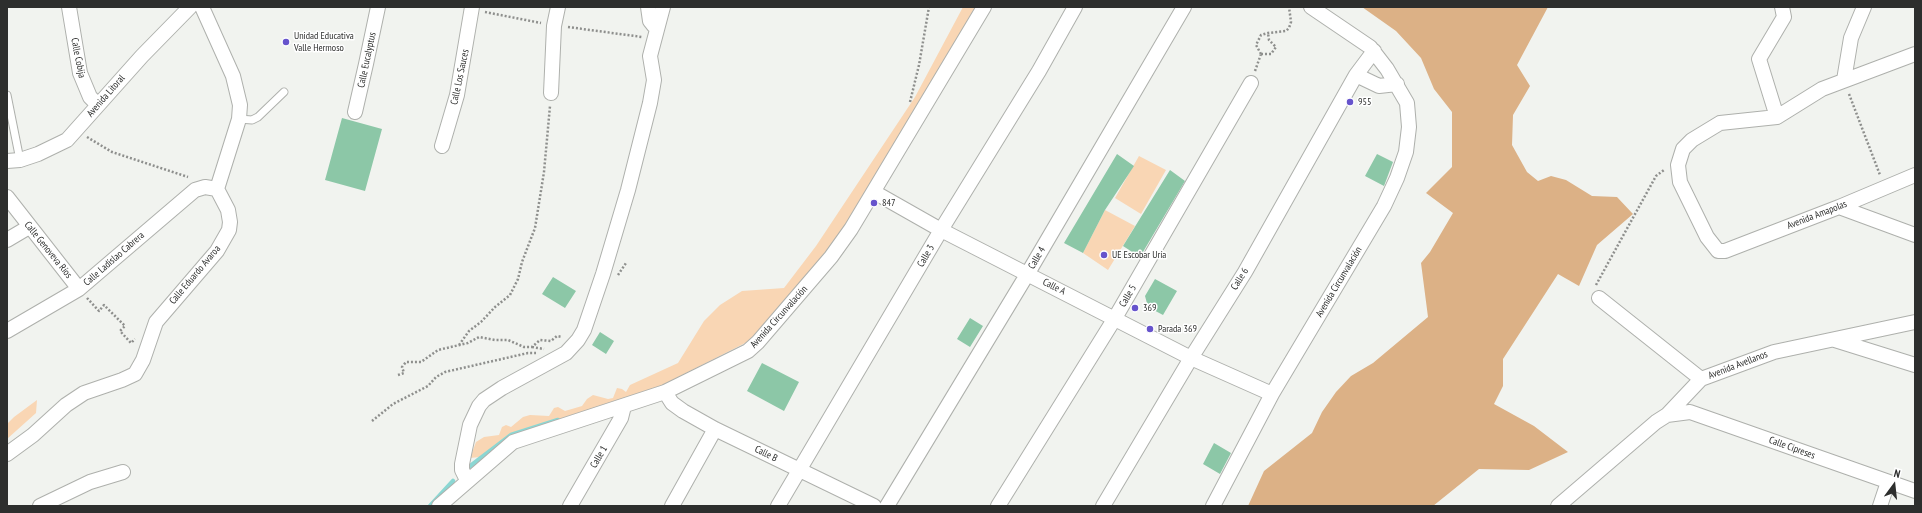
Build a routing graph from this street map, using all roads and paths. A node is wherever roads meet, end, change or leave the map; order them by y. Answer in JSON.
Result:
{"nodes":[{"id":1,"x":70,"y":7,"type":"edge"},
{"id":2,"x":190,"y":7,"type":"edge"},
{"id":3,"x":202,"y":7,"type":"edge"},
{"id":4,"x":378,"y":7,"type":"edge"},
{"id":5,"x":472,"y":7,"type":"edge"},
{"id":6,"x":558,"y":7,"type":"edge"},
{"id":7,"x":648,"y":7,"type":"edge"},
{"id":8,"x":663,"y":7,"type":"edge"},
{"id":9,"x":929,"y":7,"type":"edge"},
{"id":10,"x":984,"y":7,"type":"edge"},
{"id":11,"x":1075,"y":7,"type":"edge"},
{"id":12,"x":1184,"y":7,"type":"edge"},
{"id":13,"x":1289,"y":7,"type":"edge"},
{"id":14,"x":1311,"y":7,"type":"edge"},
{"id":15,"x":1324,"y":7,"type":"edge"},
{"id":16,"x":1782,"y":7,"type":"edge"},
{"id":17,"x":1864,"y":7,"type":"edge"},
{"id":18,"x":657,"y":26,"type":"junction"},
{"id":19,"x":1268,"y":32,"type":"junction"},
{"id":20,"x":1372,"y":49,"type":"junction"},
{"id":21,"x":1915,"y":54,"type":"edge"},
{"id":22,"x":1356,"y":75,"type":"junction"},
{"id":23,"x":1844,"y":80,"type":"junction"},
{"id":24,"x":1251,"y":83,"type":"dead end"},
{"id":25,"x":1397,"y":84,"type":"junction"},
{"id":26,"x":284,"y":92,"type":"dead end"},
{"id":27,"x":551,"y":93,"type":"joint"},
{"id":28,"x":7,"y":95,"type":"edge"},
{"id":29,"x":98,"y":105,"type":"junction"},
{"id":30,"x":910,"y":106,"type":"dead end"},
{"id":31,"x":355,"y":112,"type":"dead end"},
{"id":32,"x":1777,"y":117,"type":"junction"},
{"id":33,"x":239,"y":120,"type":"junction"},
{"id":34,"x":77,"y":131,"type":"junction"},
{"id":35,"x":442,"y":146,"type":"dead end"},
{"id":36,"x":14,"y":160,"type":"edge"},
{"id":37,"x":1678,"y":166,"type":"junction"},
{"id":38,"x":1915,"y":175,"type":"edge"},
{"id":39,"x":201,"y":188,"type":"junction"},
{"id":40,"x":1884,"y":188,"type":"junction"},
{"id":41,"x":217,"y":189,"type":"junction"},
{"id":42,"x":874,"y":192,"type":"junction"},
{"id":43,"x":7,"y":197,"type":"edge"},
{"id":44,"x":1839,"y":207,"type":"junction"},
{"id":45,"x":29,"y":227,"type":"junction"},
{"id":46,"x":941,"y":230,"type":"junction"},
{"id":47,"x":1915,"y":235,"type":"edge"},
{"id":48,"x":7,"y":240,"type":"edge"},
{"id":49,"x":626,"y":264,"type":"dead end"},
{"id":50,"x":1028,"y":273,"type":"junction"},
{"id":51,"x":615,"y":279,"type":"dead end"},
{"id":52,"x":79,"y":289,"type":"junction"},
{"id":53,"x":1599,"y":298,"type":"joint"},
{"id":54,"x":1115,"y":318,"type":"junction"},
{"id":55,"x":1915,"y":322,"type":"edge"},
{"id":56,"x":7,"y":331,"type":"edge"},
{"id":57,"x":578,"y":340,"type":"junction"},
{"id":58,"x":1835,"y":340,"type":"junction"},
{"id":59,"x":147,"y":344,"type":"junction"},
{"id":60,"x":459,"y":345,"type":"junction"},
{"id":61,"x":1191,"y":358,"type":"junction"},
{"id":62,"x":550,"y":362,"type":"junction"},
{"id":63,"x":1915,"y":365,"type":"edge"},
{"id":64,"x":398,"y":375,"type":"dead end"},
{"id":65,"x":1701,"y":379,"type":"junction"},
{"id":66,"x":665,"y":392,"type":"junction"},
{"id":67,"x":1272,"y":394,"type":"junction"},
{"id":68,"x":624,"y":406,"type":"junction"},
{"id":69,"x":1667,"y":415,"type":"junction"},
{"id":70,"x":372,"y":421,"type":"dead end"},
{"id":71,"x":715,"y":429,"type":"junction"},
{"id":72,"x":7,"y":454,"type":"edge"},
{"id":73,"x":799,"y":470,"type":"junction"},
{"id":74,"x":123,"y":472,"type":"dead end"},
{"id":75,"x":467,"y":480,"type":"junction"},
{"id":76,"x":1888,"y":482,"type":"junction"},
{"id":77,"x":1915,"y":491,"type":"edge"},
{"id":78,"x":40,"y":506,"type":"edge"},
{"id":79,"x":439,"y":506,"type":"edge"},
{"id":80,"x":570,"y":506,"type":"edge"},
{"id":81,"x":672,"y":506,"type":"edge"},
{"id":82,"x":778,"y":506,"type":"edge"},
{"id":83,"x":874,"y":506,"type":"edge"},
{"id":84,"x":886,"y":506,"type":"edge"},
{"id":85,"x":998,"y":506,"type":"edge"},
{"id":86,"x":1103,"y":506,"type":"edge"},
{"id":87,"x":1213,"y":506,"type":"edge"},
{"id":88,"x":1558,"y":506,"type":"edge"},
{"id":89,"x":1880,"y":506,"type":"edge"}],
"edges":[{"from":1,"to":29,"type":"street","name":"Calle Cobija"},
{"from":2,"to":29,"type":"street","name":"Avenida Litoral"},
{"from":3,"to":33,"type":"street"},
{"from":4,"to":31,"type":"street","name":"Calle Eucalyptus"},
{"from":5,"to":35,"type":"street","name":"Calle Los Sauces"},
{"from":6,"to":27,"type":"street"},
{"from":7,"to":18,"type":"street"},
{"from":8,"to":18,"type":"street"},
{"from":9,"to":30,"type":"path"},
{"from":10,"to":42,"type":"street","name":"Avenida Circunvalación"},
{"from":11,"to":46,"type":"street","name":"Calle 3"},
{"from":12,"to":50,"type":"street","name":"Calle 4"},
{"from":13,"to":19,"type":"path"},
{"from":14,"to":20,"type":"street"},
{"from":15,"to":20,"type":"street","name":"Avenida Circunvalación"},
{"from":16,"to":32,"type":"street"},
{"from":17,"to":23,"type":"street"},
{"from":18,"to":57,"type":"street"},
{"from":19,"to":19,"type":"path"},
{"from":20,"to":22,"type":"street","name":"Calle 6"},
{"from":20,"to":25,"type":"street","name":"Avenida Circunvalación"},
{"from":21,"to":23,"type":"street"},
{"from":22,"to":25,"type":"street"},
{"from":22,"to":61,"type":"street","name":"Calle 6"},
{"from":23,"to":32,"type":"street"},
{"from":23,"to":40,"type":"path"},
{"from":24,"to":54,"type":"street","name":"Calle 5"},
{"from":25,"to":67,"type":"street","name":"Avenida Circunvalación"},
{"from":26,"to":33,"type":"lane"},
{"from":27,"to":60,"type":"path"},
{"from":28,"to":36,"type":"lane"},
{"from":29,"to":34,"type":"street","name":"Avenida Litoral"},
{"from":32,"to":37,"type":"street"},
{"from":33,"to":41,"type":"street"},
{"from":34,"to":36,"type":"street","name":"Avenida Litoral"},
{"from":34,"to":39,"type":"path"},
{"from":37,"to":44,"type":"street","name":"Avenida Amapolas"},
{"from":37,"to":53,"type":"path"},
{"from":38,"to":40,"type":"street","name":"Avenida Amapolas"},
{"from":39,"to":41,"type":"street"},
{"from":39,"to":52,"type":"street","name":"Calle Ladislao Cabrera"},
{"from":40,"to":44,"type":"street","name":"Avenida Amapolas"},
{"from":41,"to":59,"type":"street","name":"Calle Eduardo Avaroa"},
{"from":42,"to":46,"type":"street","name":"Calle A"},
{"from":42,"to":66,"type":"street","name":"Avenida Circunvalación"},
{"from":43,"to":45,"type":"street","name":"Calle Genoveva Ríos"},
{"from":44,"to":47,"type":"street"},
{"from":45,"to":48,"type":"street"},
{"from":45,"to":52,"type":"street","name":"Calle Genoveva Ríos"},
{"from":46,"to":50,"type":"street","name":"Calle A"},
{"from":46,"to":73,"type":"street","name":"Calle 3"},
{"from":49,"to":51,"type":"path"},
{"from":50,"to":54,"type":"street","name":"Calle A"},
{"from":50,"to":84,"type":"street","name":"Calle 4"},
{"from":52,"to":56,"type":"street","name":"Calle Ladislao Cabrera"},
{"from":52,"to":59,"type":"path"},
{"from":53,"to":65,"type":"street"},
{"from":54,"to":61,"type":"street","name":"Calle A"},
{"from":54,"to":85,"type":"street","name":"Calle 5"},
{"from":55,"to":58,"type":"street","name":"Avenida Avellanos"},
{"from":57,"to":60,"type":"path"},
{"from":57,"to":62,"type":"street"},
{"from":58,"to":63,"type":"street"},
{"from":58,"to":65,"type":"street","name":"Avenida Avellanos"},
{"from":59,"to":72,"type":"street","name":"Calle Eduardo Avaroa"},
{"from":60,"to":64,"type":"path"},
{"from":61,"to":67,"type":"street","name":"Calle A"},
{"from":61,"to":86,"type":"street","name":"Calle 6"},
{"from":62,"to":70,"type":"path"},
{"from":62,"to":75,"type":"street"},
{"from":65,"to":69,"type":"street","name":"Avenida Avellanos"},
{"from":66,"to":68,"type":"street","name":"Avenida Circunvalación"},
{"from":66,"to":71,"type":"street","name":"Calle B"},
{"from":67,"to":87,"type":"street","name":"Avenida Circunvalación"},
{"from":68,"to":75,"type":"street","name":"Avenida Circunvalación"},
{"from":68,"to":80,"type":"street","name":"Calle 1"},
{"from":69,"to":76,"type":"street","name":"Calle Cipreses"},
{"from":69,"to":88,"type":"street","name":"Avenida Avellanos"},
{"from":71,"to":73,"type":"street","name":"Calle B"},
{"from":71,"to":81,"type":"street"},
{"from":73,"to":82,"type":"street","name":"Calle 3"},
{"from":73,"to":83,"type":"street","name":"Calle B"},
{"from":74,"to":78,"type":"street"},
{"from":75,"to":79,"type":"street","name":"Avenida Circunvalación"},
{"from":76,"to":77,"type":"street","name":"Calle Cipreses"},
{"from":76,"to":89,"type":"street"}]}
